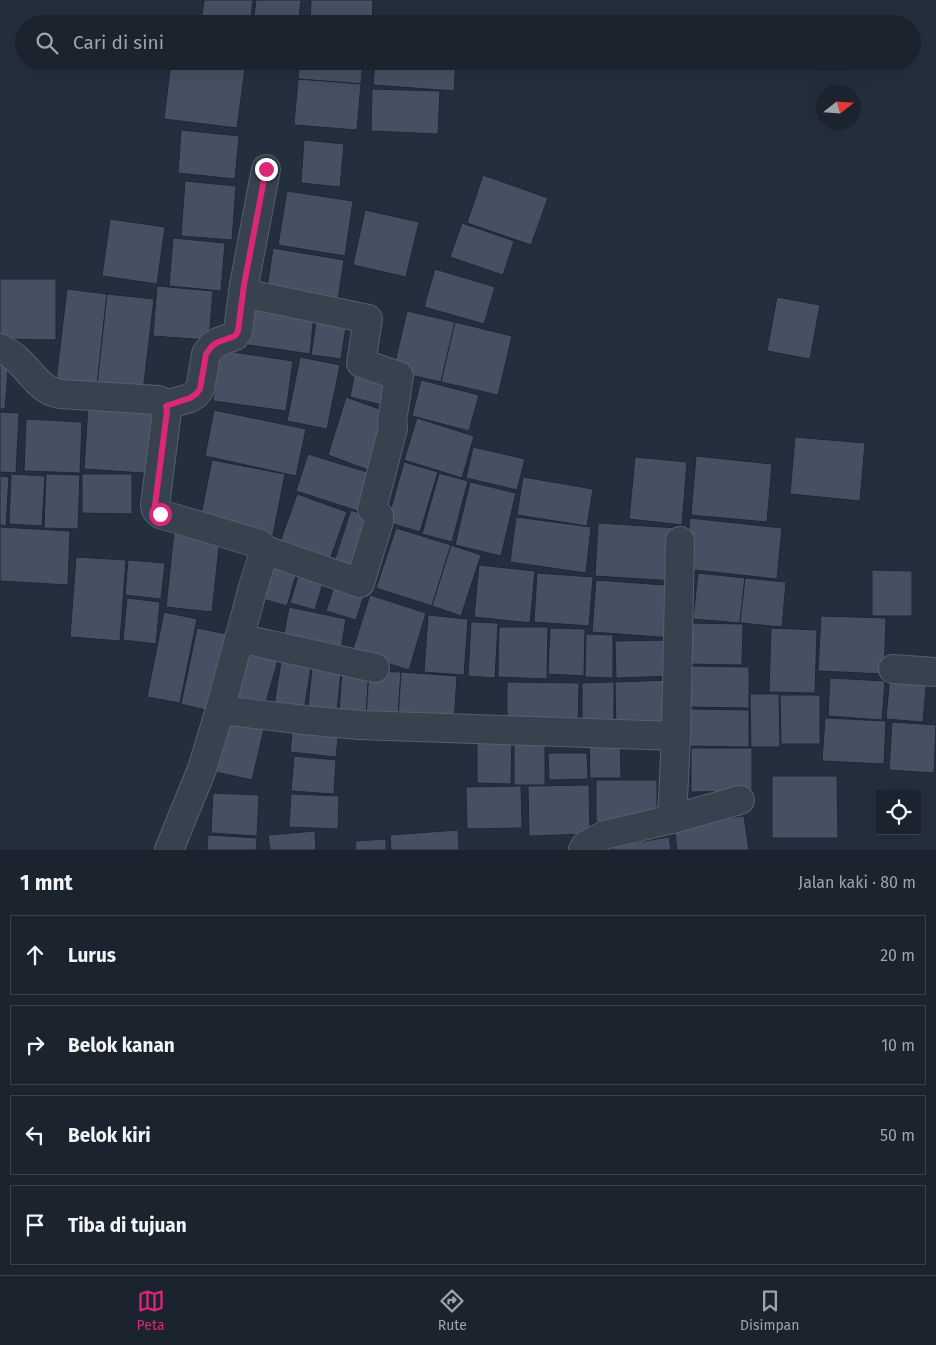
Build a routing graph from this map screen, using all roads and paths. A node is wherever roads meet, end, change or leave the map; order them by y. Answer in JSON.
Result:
{"nodes":[{"id":1,"x":266,"y":169,"type":"dead end"},
{"id":2,"x":243,"y":293,"type":"junction"},
{"id":3,"x":0,"y":348,"type":"edge"},
{"id":4,"x":166,"y":406,"type":"junction"},
{"id":5,"x":680,"y":541,"type":"dead end"},
{"id":6,"x":265,"y":550,"type":"junction"},
{"id":7,"x":239,"y":638,"type":"junction"},
{"id":8,"x":374,"y":668,"type":"dead end"},
{"id":9,"x":893,"y":669,"type":"dead end"},
{"id":10,"x":936,"y":672,"type":"edge"},
{"id":11,"x":220,"y":710,"type":"junction"},
{"id":12,"x":676,"y":736,"type":"junction"},
{"id":13,"x":740,"y":800,"type":"dead end"},
{"id":14,"x":672,"y":819,"type":"junction"},
{"id":15,"x":169,"y":850,"type":"edge"},
{"id":16,"x":583,"y":850,"type":"edge"}],
"edges":[{"from":1,"to":2,"type":"street"},
{"from":2,"to":4,"type":"street"},
{"from":2,"to":6,"type":"street"},
{"from":3,"to":4,"type":"street"},
{"from":4,"to":6,"type":"street"},
{"from":5,"to":12,"type":"street"},
{"from":6,"to":7,"type":"street"},
{"from":7,"to":8,"type":"street"},
{"from":7,"to":11,"type":"street"},
{"from":9,"to":10,"type":"street"},
{"from":11,"to":12,"type":"street"},
{"from":11,"to":15,"type":"street"},
{"from":12,"to":14,"type":"street"},
{"from":13,"to":14,"type":"street"},
{"from":14,"to":16,"type":"street"}]}
